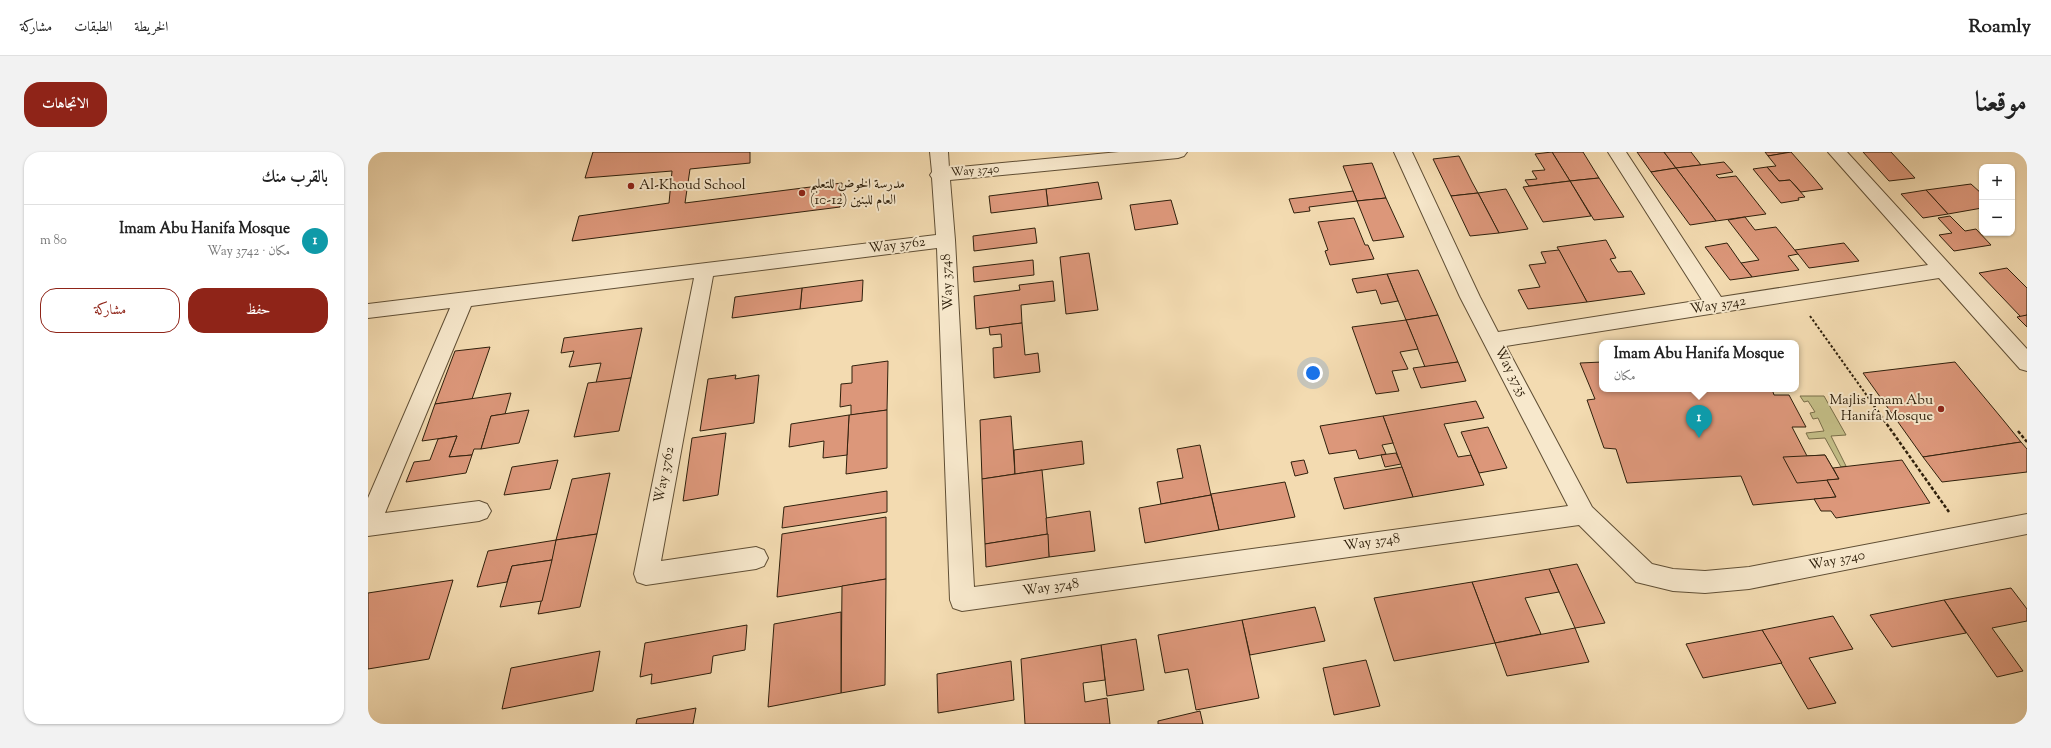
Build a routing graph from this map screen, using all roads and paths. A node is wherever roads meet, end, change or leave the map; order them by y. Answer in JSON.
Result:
{"nodes":[{"id":1,"x":939,"y":152,"type":"edge"},
{"id":2,"x":1178,"y":152,"type":"edge"},
{"id":3,"x":1403,"y":152,"type":"edge"},
{"id":4,"x":1617,"y":152,"type":"edge"},
{"id":5,"x":1837,"y":152,"type":"edge"},
{"id":6,"x":940,"y":174,"type":"junction"},
{"id":7,"x":946,"y":240,"type":"junction"},
{"id":8,"x":705,"y":269,"type":"junction"},
{"id":9,"x":1942,"y":270,"type":"junction"},
{"id":10,"x":1794,"y":294,"type":"junction"},
{"id":11,"x":464,"y":299,"type":"junction"},
{"id":12,"x":1716,"y":306,"type":"junction"},
{"id":13,"x":368,"y":311,"type":"edge"},
{"id":14,"x":1494,"y":340,"type":"junction"},
{"id":15,"x":2027,"y":363,"type":"edge"},
{"id":16,"x":2018,"y":431,"type":"dead end"},
{"id":17,"x":2027,"y":442,"type":"edge"},
{"id":18,"x":479,"y":511,"type":"dead end"},
{"id":19,"x":1584,"y":514,"type":"junction"},
{"id":20,"x":2027,"y":524,"type":"edge"},
{"id":21,"x":368,"y":525,"type":"edge"},
{"id":22,"x":1966,"y":536,"type":"junction"},
{"id":23,"x":756,"y":558,"type":"dead end"},
{"id":24,"x":1645,"y":574,"type":"joint"}],
"edges":[{"from":1,"to":6,"type":"street","name":"Way 3748"},
{"from":2,"to":6,"type":"street","name":"Way 3740"},
{"from":3,"to":14,"type":"street","name":"Way 3735"},
{"from":4,"to":12,"type":"street"},
{"from":5,"to":9,"type":"street"},
{"from":6,"to":7,"type":"street","name":"Way 3748"},
{"from":7,"to":8,"type":"street","name":"Way 3762"},
{"from":7,"to":19,"type":"street","name":"Way 3748"},
{"from":8,"to":11,"type":"street","name":"Way 3762"},
{"from":8,"to":23,"type":"street","name":"Way 3762"},
{"from":9,"to":10,"type":"street","name":"Way 3742"},
{"from":9,"to":15,"type":"street"},
{"from":10,"to":12,"type":"street","name":"Way 3742"},
{"from":10,"to":22,"type":"path"},
{"from":11,"to":13,"type":"street","name":"Way 3762"},
{"from":11,"to":21,"type":"street"},
{"from":12,"to":14,"type":"street","name":"Way 3742"},
{"from":14,"to":19,"type":"street","name":"Way 3735"},
{"from":16,"to":17,"type":"path"},
{"from":18,"to":21,"type":"street"},
{"from":19,"to":24,"type":"street","name":"Way 3735"},
{"from":20,"to":22,"type":"street","name":"Way 3740"},
{"from":22,"to":24,"type":"street","name":"Way 3740"}]}
